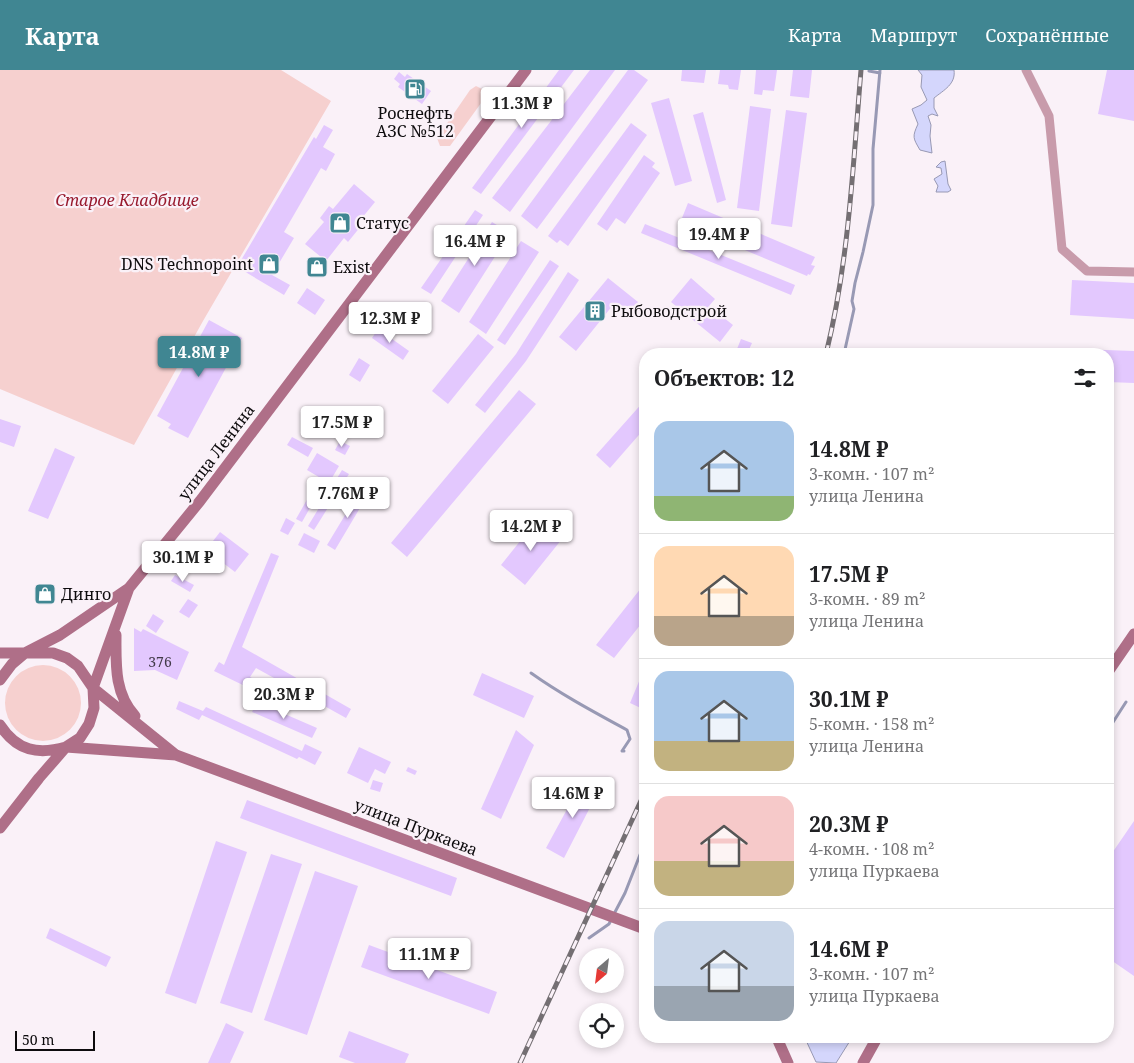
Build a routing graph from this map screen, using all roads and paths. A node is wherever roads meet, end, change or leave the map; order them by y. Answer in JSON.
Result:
{"nodes":[{"id":1,"x":526,"y":70,"type":"edge"},
{"id":2,"x":1026,"y":70,"type":"edge"},
{"id":3,"x":1134,"y":272,"type":"edge"},
{"id":4,"x":129,"y":588,"type":"junction"},
{"id":5,"x":116,"y":629,"type":"junction"},
{"id":6,"x":1134,"y":634,"type":"edge"},
{"id":7,"x":0,"y":653,"type":"edge"},
{"id":8,"x":25,"y":653,"type":"junction"},
{"id":9,"x":1114,"y":663,"type":"edge"},
{"id":10,"x":0,"y":680,"type":"edge"},
{"id":11,"x":93,"y":688,"type":"junction"},
{"id":12,"x":0,"y":726,"type":"edge"},
{"id":13,"x":157,"y":739,"type":"junction"},
{"id":14,"x":66,"y":747,"type":"junction"},
{"id":15,"x":176,"y":755,"type":"junction"},
{"id":16,"x":0,"y":828,"type":"edge"},
{"id":17,"x":639,"y":927,"type":"edge"},
{"id":18,"x":779,"y":1043,"type":"edge"},
{"id":19,"x":874,"y":1043,"type":"edge"},
{"id":20,"x":788,"y":1063,"type":"edge"},
{"id":21,"x":863,"y":1063,"type":"edge"}],
"edges":[{"from":1,"to":4,"type":"main road","name":"улица Ленина"},
{"from":2,"to":3,"type":"street"},
{"from":4,"to":5,"type":"main road"},
{"from":4,"to":8,"type":"main road"},
{"from":5,"to":11,"type":"main road"},
{"from":5,"to":13,"type":"main road"},
{"from":6,"to":9,"type":"main road"},
{"from":7,"to":8,"type":"main road"},
{"from":8,"to":10,"type":"main road"},
{"from":8,"to":11,"type":"main road"},
{"from":11,"to":13,"type":"main road"},
{"from":11,"to":14,"type":"main road"},
{"from":12,"to":14,"type":"main road"},
{"from":13,"to":15,"type":"main road"},
{"from":14,"to":15,"type":"main road"},
{"from":14,"to":16,"type":"main road"},
{"from":15,"to":17,"type":"main road","name":"улица Пуркаева"},
{"from":18,"to":20,"type":"main road"},
{"from":19,"to":21,"type":"main road"}]}
